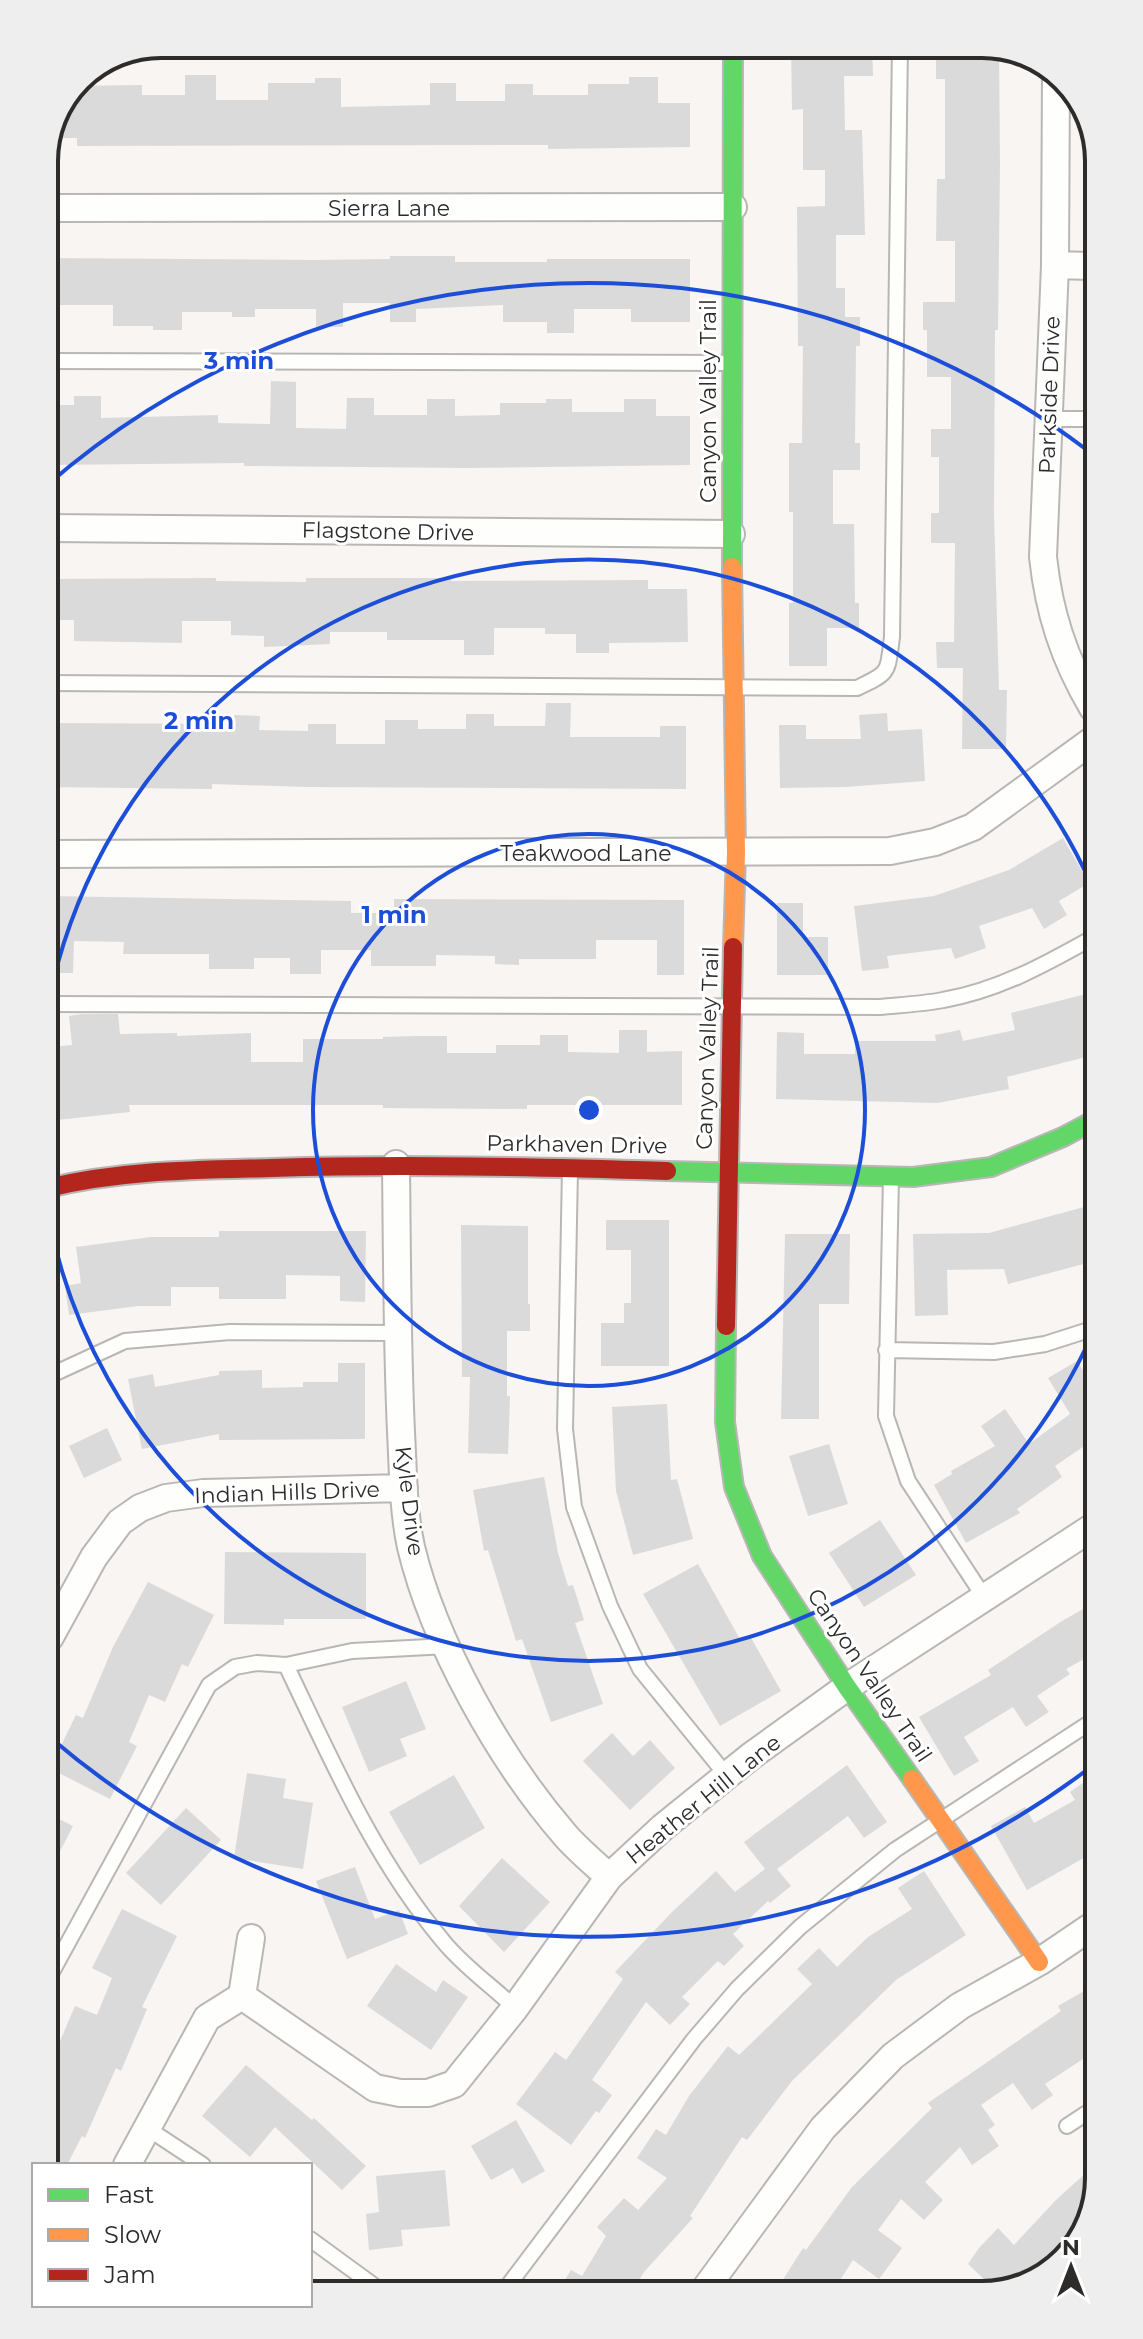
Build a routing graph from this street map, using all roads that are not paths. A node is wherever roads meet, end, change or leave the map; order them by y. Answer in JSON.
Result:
{"nodes":[{"id":1,"x":733,"y":58,"type":"edge"},
{"id":2,"x":900,"y":58,"type":"edge"},
{"id":3,"x":1068,"y":104,"type":"edge"},
{"id":4,"x":733,"y":207,"type":"junction"},
{"id":5,"x":58,"y":208,"type":"edge"},
{"id":6,"x":1055,"y":265,"type":"junction"},
{"id":7,"x":1085,"y":266,"type":"edge"},
{"id":8,"x":58,"y":361,"type":"edge"},
{"id":9,"x":732,"y":363,"type":"junction"},
{"id":10,"x":1048,"y":419,"type":"junction"},
{"id":11,"x":1085,"y":419,"type":"edge"},
{"id":12,"x":58,"y":528,"type":"edge"},
{"id":13,"x":731,"y":534,"type":"junction"},
{"id":14,"x":58,"y":683,"type":"edge"},
{"id":15,"x":734,"y":685,"type":"junction"},
{"id":16,"x":1085,"y":695,"type":"edge"},
{"id":17,"x":1085,"y":746,"type":"edge"},
{"id":18,"x":736,"y":853,"type":"junction"},
{"id":19,"x":58,"y":854,"type":"edge"},
{"id":20,"x":1085,"y":942,"type":"edge"},
{"id":21,"x":58,"y":1004,"type":"edge"},
{"id":22,"x":732,"y":1006,"type":"junction"},
{"id":23,"x":1085,"y":1125,"type":"edge"},
{"id":24,"x":396,"y":1164,"type":"junction"},
{"id":25,"x":570,"y":1168,"type":"junction"},
{"id":26,"x":727,"y":1172,"type":"junction"},
{"id":27,"x":891,"y":1177,"type":"junction"},
{"id":28,"x":58,"y":1186,"type":"edge"},
{"id":29,"x":1085,"y":1331,"type":"edge"},
{"id":30,"x":398,"y":1333,"type":"junction"},
{"id":31,"x":886,"y":1350,"type":"junction"},
{"id":32,"x":58,"y":1372,"type":"edge"},
{"id":33,"x":404,"y":1488,"type":"junction"},
{"id":34,"x":1085,"y":1532,"type":"edge"},
{"id":35,"x":984,"y":1597,"type":"junction"},
{"id":36,"x":58,"y":1622,"type":"edge"},
{"id":37,"x":448,"y":1646,"type":"junction"},
{"id":38,"x":286,"y":1665,"type":"junction"},
{"id":39,"x":847,"y":1687,"type":"junction"},
{"id":40,"x":1085,"y":1726,"type":"edge"},
{"id":41,"x":727,"y":1776,"type":"junction"},
{"id":42,"x":941,"y":1822,"type":"junction"},
{"id":43,"x":609,"y":1877,"type":"junction"},
{"id":44,"x":1085,"y":1931,"type":"edge"},
{"id":45,"x":251,"y":1938,"type":"dead end"},
{"id":46,"x":58,"y":1961,"type":"edge"},
{"id":47,"x":1039,"y":1962,"type":"junction"},
{"id":48,"x":242,"y":1996,"type":"junction"},
{"id":49,"x":515,"y":2008,"type":"junction"},
{"id":50,"x":1085,"y":2114,"type":"edge"},
{"id":51,"x":1067,"y":2126,"type":"dead end"},
{"id":52,"x":147,"y":2128,"type":"junction"},
{"id":53,"x":128,"y":2163,"type":"edge"},
{"id":54,"x":200,"y":2163,"type":"edge"},
{"id":55,"x":312,"y":2240,"type":"edge"},
{"id":56,"x":368,"y":2281,"type":"edge"},
{"id":57,"x":512,"y":2281,"type":"edge"},
{"id":58,"x":711,"y":2281,"type":"edge"}],
"edges":[{"from":1,"to":4,"type":"street","name":"Canyon Valley Trail"},
{"from":2,"to":15,"type":"lane"},
{"from":3,"to":6,"type":"street","name":"Parkside Drive"},
{"from":4,"to":5,"type":"street","name":"Sierra Lane"},
{"from":4,"to":9,"type":"street","name":"Canyon Valley Trail"},
{"from":6,"to":7,"type":"street"},
{"from":6,"to":10,"type":"street","name":"Parkside Drive"},
{"from":8,"to":9,"type":"lane"},
{"from":9,"to":13,"type":"street","name":"Canyon Valley Trail"},
{"from":10,"to":11,"type":"lane"},
{"from":10,"to":16,"type":"street","name":"Parkside Drive"},
{"from":12,"to":13,"type":"street","name":"Flagstone Drive"},
{"from":13,"to":15,"type":"street","name":"Canyon Valley Trail"},
{"from":14,"to":15,"type":"lane"},
{"from":15,"to":18,"type":"street","name":"Canyon Valley Trail"},
{"from":17,"to":18,"type":"street","name":"Teakwood Lane"},
{"from":18,"to":19,"type":"street","name":"Teakwood Lane"},
{"from":18,"to":22,"type":"street","name":"Canyon Valley Trail"},
{"from":20,"to":22,"type":"lane"},
{"from":21,"to":22,"type":"lane"},
{"from":22,"to":26,"type":"street","name":"Canyon Valley Trail"},
{"from":23,"to":27,"type":"street","name":"Parkhaven Drive"},
{"from":24,"to":25,"type":"street","name":"Parkhaven Drive"},
{"from":24,"to":28,"type":"street","name":"Parkhaven Drive"},
{"from":24,"to":30,"type":"street","name":"Kyle Drive"},
{"from":25,"to":26,"type":"street","name":"Parkhaven Drive"},
{"from":25,"to":41,"type":"lane"},
{"from":26,"to":27,"type":"street","name":"Parkhaven Drive"},
{"from":26,"to":39,"type":"street","name":"Canyon Valley Trail"},
{"from":27,"to":31,"type":"lane"},
{"from":29,"to":31,"type":"lane"},
{"from":30,"to":32,"type":"lane"},
{"from":30,"to":33,"type":"street","name":"Kyle Drive"},
{"from":31,"to":35,"type":"lane"},
{"from":33,"to":36,"type":"street","name":"Indian Hills Drive"},
{"from":33,"to":37,"type":"street","name":"Kyle Drive"},
{"from":34,"to":35,"type":"street","name":"Heather Hill Lane"},
{"from":35,"to":39,"type":"street","name":"Heather Hill Lane"},
{"from":37,"to":38,"type":"lane"},
{"from":37,"to":43,"type":"street","name":"Kyle Drive"},
{"from":38,"to":46,"type":"lane"},
{"from":38,"to":49,"type":"lane"},
{"from":39,"to":41,"type":"street","name":"Heather Hill Lane"},
{"from":39,"to":42,"type":"street","name":"Canyon Valley Trail"},
{"from":40,"to":42,"type":"lane"},
{"from":41,"to":43,"type":"street","name":"Heather Hill Lane"},
{"from":42,"to":47,"type":"street","name":"Canyon Valley Trail"},
{"from":42,"to":57,"type":"lane"},
{"from":43,"to":49,"type":"street","name":"Heather Hill Lane"},
{"from":44,"to":47,"type":"street"},
{"from":45,"to":48,"type":"street"},
{"from":47,"to":58,"type":"street"},
{"from":48,"to":49,"type":"street","name":"Heather Hill Lane"},
{"from":48,"to":52,"type":"street"},
{"from":50,"to":51,"type":"lane"},
{"from":52,"to":53,"type":"street"},
{"from":52,"to":54,"type":"lane"},
{"from":55,"to":56,"type":"lane"}]}
